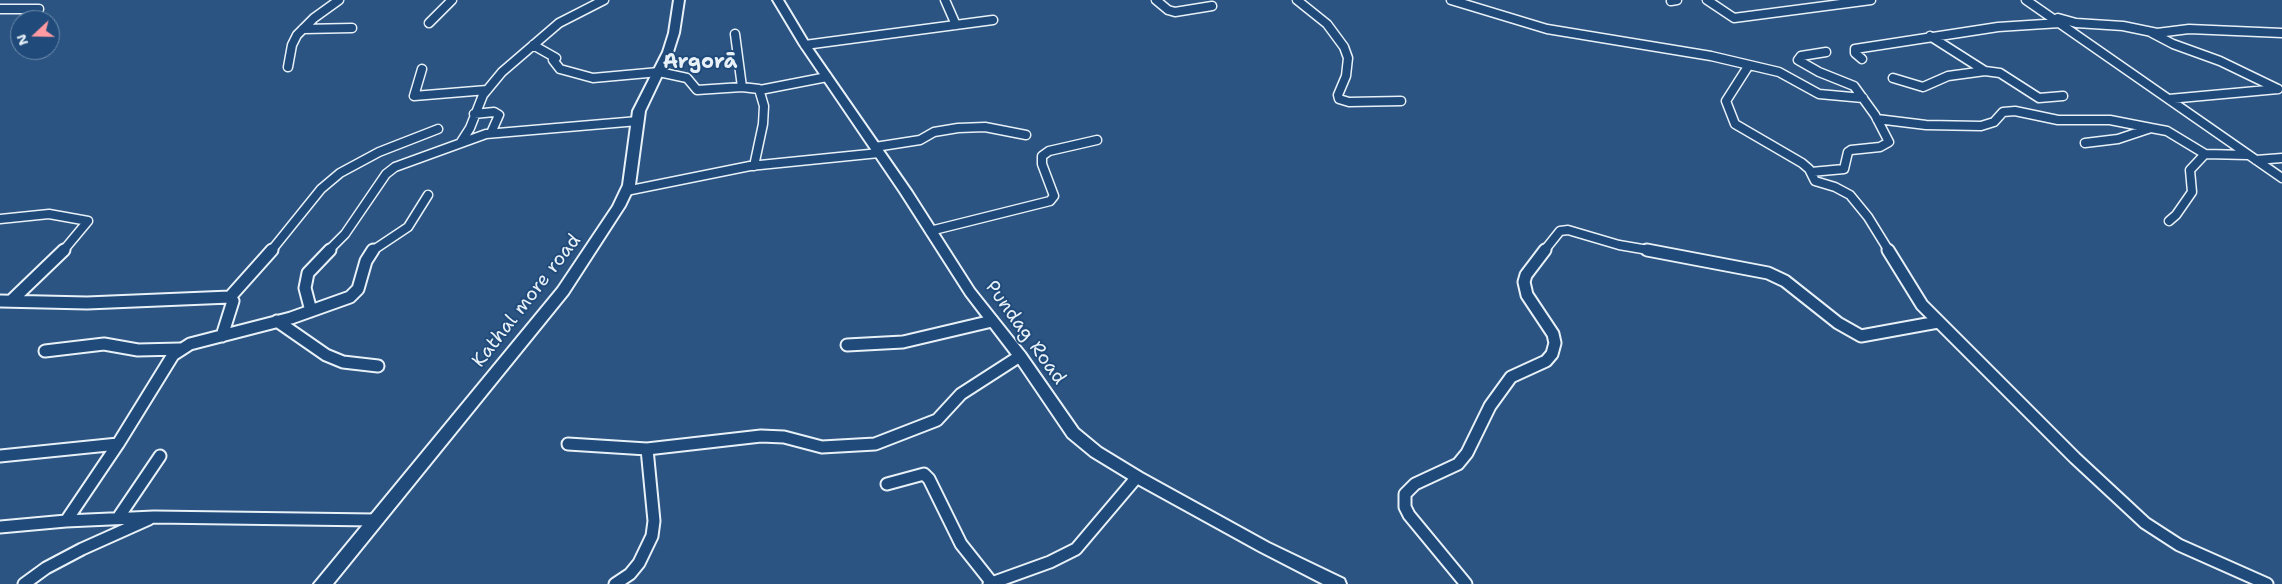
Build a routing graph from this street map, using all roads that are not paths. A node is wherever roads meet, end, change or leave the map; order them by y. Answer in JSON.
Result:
{"nodes":[{"id":1,"x":339,"y":0,"type":"edge"},
{"id":2,"x":452,"y":0,"type":"edge"},
{"id":3,"x":604,"y":0,"type":"edge"},
{"id":4,"x":680,"y":0,"type":"edge"},
{"id":5,"x":778,"y":0,"type":"edge"},
{"id":6,"x":945,"y":0,"type":"edge"},
{"id":7,"x":1156,"y":0,"type":"edge"},
{"id":8,"x":1297,"y":0,"type":"edge"},
{"id":9,"x":1451,"y":0,"type":"edge"},
{"id":10,"x":1707,"y":0,"type":"edge"},
{"id":11,"x":1871,"y":0,"type":"edge"},
{"id":12,"x":2026,"y":0,"type":"edge"},
{"id":13,"x":1212,"y":6,"type":"dead end"},
{"id":14,"x":0,"y":9,"type":"edge"},
{"id":15,"x":39,"y":9,"type":"dead end"},
{"id":16,"x":2047,"y":15,"type":"junction"},
{"id":17,"x":993,"y":20,"type":"dead end"},
{"id":18,"x":2060,"y":22,"type":"junction"},
{"id":19,"x":429,"y":23,"type":"dead end"},
{"id":20,"x":956,"y":25,"type":"junction"},
{"id":21,"x":352,"y":28,"type":"dead end"},
{"id":22,"x":303,"y":29,"type":"junction"},
{"id":23,"x":2150,"y":32,"type":"junction"},
{"id":24,"x":2282,"y":33,"type":"edge"},
{"id":25,"x":735,"y":34,"type":"dead end"},
{"id":26,"x":1930,"y":36,"type":"junction"},
{"id":27,"x":533,"y":45,"type":"junction"},
{"id":28,"x":805,"y":45,"type":"junction"},
{"id":29,"x":1826,"y":52,"type":"dead end"},
{"id":30,"x":1862,"y":59,"type":"dead end"},
{"id":31,"x":1749,"y":65,"type":"junction"},
{"id":32,"x":288,"y":67,"type":"dead end"},
{"id":33,"x":422,"y":69,"type":"dead end"},
{"id":34,"x":659,"y":72,"type":"junction"},
{"id":35,"x":1984,"y":72,"type":"junction"},
{"id":36,"x":827,"y":77,"type":"junction"},
{"id":37,"x":1893,"y":78,"type":"dead end"},
{"id":38,"x":742,"y":87,"type":"junction"},
{"id":39,"x":2280,"y":89,"type":"edge"},
{"id":40,"x":487,"y":90,"type":"junction"},
{"id":41,"x":760,"y":90,"type":"junction"},
{"id":42,"x":2063,"y":96,"type":"dead end"},
{"id":43,"x":1864,"y":98,"type":"junction"},
{"id":44,"x":2169,"y":99,"type":"junction"},
{"id":45,"x":1401,"y":101,"type":"dead end"},
{"id":46,"x":474,"y":114,"type":"junction"},
{"id":47,"x":1877,"y":119,"type":"junction"},
{"id":48,"x":638,"y":121,"type":"junction"},
{"id":49,"x":438,"y":128,"type":"dead end"},
{"id":50,"x":2151,"y":128,"type":"junction"},
{"id":51,"x":491,"y":133,"type":"junction"},
{"id":52,"x":1026,"y":135,"type":"dead end"},
{"id":53,"x":1098,"y":140,"type":"dead end"},
{"id":54,"x":462,"y":142,"type":"junction"},
{"id":55,"x":2085,"y":143,"type":"dead end"},
{"id":56,"x":877,"y":150,"type":"junction"},
{"id":57,"x":2205,"y":154,"type":"junction"},
{"id":58,"x":2252,"y":157,"type":"junction"},
{"id":59,"x":2282,"y":158,"type":"edge"},
{"id":60,"x":754,"y":166,"type":"junction"},
{"id":61,"x":1812,"y":172,"type":"junction"},
{"id":62,"x":2282,"y":178,"type":"edge"},
{"id":63,"x":626,"y":191,"type":"junction"},
{"id":64,"x":428,"y":195,"type":"dead end"},
{"id":65,"x":0,"y":219,"type":"edge"},
{"id":66,"x":2169,"y":221,"type":"dead end"},
{"id":67,"x":930,"y":231,"type":"junction"},
{"id":68,"x":230,"y":297,"type":"junction"},
{"id":69,"x":12,"y":300,"type":"junction"},
{"id":70,"x":0,"y":301,"type":"edge"},
{"id":71,"x":311,"y":311,"type":"junction"},
{"id":72,"x":277,"y":321,"type":"junction"},
{"id":73,"x":992,"y":321,"type":"junction"},
{"id":74,"x":1938,"y":322,"type":"junction"},
{"id":75,"x":222,"y":336,"type":"junction"},
{"id":76,"x":847,"y":345,"type":"dead end"},
{"id":77,"x":180,"y":349,"type":"junction"},
{"id":78,"x":45,"y":351,"type":"dead end"},
{"id":79,"x":1020,"y":356,"type":"junction"},
{"id":80,"x":378,"y":366,"type":"dead end"},
{"id":81,"x":118,"y":444,"type":"junction"},
{"id":82,"x":568,"y":444,"type":"dead end"},
{"id":83,"x":648,"y":449,"type":"junction"},
{"id":84,"x":0,"y":456,"type":"edge"},
{"id":85,"x":160,"y":456,"type":"dead end"},
{"id":86,"x":1137,"y":477,"type":"junction"},
{"id":87,"x":887,"y":484,"type":"dead end"},
{"id":88,"x":154,"y":517,"type":"junction"},
{"id":89,"x":118,"y":518,"type":"junction"},
{"id":90,"x":374,"y":520,"type":"junction"},
{"id":91,"x":66,"y":521,"type":"junction"},
{"id":92,"x":0,"y":527,"type":"edge"},
{"id":93,"x":991,"y":583,"type":"edge"},
{"id":94,"x":24,"y":584,"type":"edge"},
{"id":95,"x":323,"y":584,"type":"edge"},
{"id":96,"x":615,"y":584,"type":"edge"},
{"id":97,"x":1338,"y":584,"type":"edge"},
{"id":98,"x":1466,"y":584,"type":"edge"},
{"id":99,"x":2267,"y":584,"type":"edge"}],
"edges":[{"from":1,"to":22,"type":"street"},
{"from":2,"to":19,"type":"street"},
{"from":3,"to":27,"type":"street"},
{"from":4,"to":34,"type":"main road","name":"Kathal more road"},
{"from":5,"to":28,"type":"street","name":"Pundag Road"},
{"from":6,"to":20,"type":"street"},
{"from":7,"to":13,"type":"street"},
{"from":8,"to":45,"type":"street"},
{"from":9,"to":31,"type":"street"},
{"from":10,"to":11,"type":"street"},
{"from":12,"to":16,"type":"street"},
{"from":14,"to":15,"type":"street"},
{"from":16,"to":18,"type":"street"},
{"from":16,"to":23,"type":"street"},
{"from":17,"to":20,"type":"street"},
{"from":18,"to":26,"type":"street"},
{"from":18,"to":44,"type":"street"},
{"from":20,"to":28,"type":"street"},
{"from":21,"to":22,"type":"street"},
{"from":22,"to":32,"type":"street"},
{"from":23,"to":24,"type":"street"},
{"from":23,"to":39,"type":"street"},
{"from":25,"to":38,"type":"street"},
{"from":26,"to":30,"type":"street"},
{"from":26,"to":35,"type":"street"},
{"from":27,"to":34,"type":"street"},
{"from":27,"to":40,"type":"street"},
{"from":28,"to":36,"type":"street","name":"Pundag Road"},
{"from":29,"to":43,"type":"street"},
{"from":31,"to":43,"type":"street"},
{"from":31,"to":61,"type":"street"},
{"from":33,"to":40,"type":"street"},
{"from":34,"to":38,"type":"street"},
{"from":34,"to":48,"type":"main road","name":"Kathal more road"},
{"from":35,"to":37,"type":"street"},
{"from":35,"to":42,"type":"street"},
{"from":36,"to":41,"type":"street"},
{"from":36,"to":56,"type":"street","name":"Pundag Road"},
{"from":38,"to":41,"type":"street"},
{"from":39,"to":44,"type":"street"},
{"from":40,"to":46,"type":"street"},
{"from":41,"to":60,"type":"street"},
{"from":43,"to":47,"type":"street"},
{"from":44,"to":58,"type":"street"},
{"from":46,"to":51,"type":"street"},
{"from":46,"to":54,"type":"street"},
{"from":47,"to":50,"type":"street"},
{"from":47,"to":61,"type":"street"},
{"from":48,"to":51,"type":"street"},
{"from":48,"to":63,"type":"main road","name":"Kathal more road"},
{"from":49,"to":68,"type":"street"},
{"from":50,"to":55,"type":"street"},
{"from":50,"to":57,"type":"street"},
{"from":51,"to":54,"type":"street"},
{"from":52,"to":56,"type":"street"},
{"from":53,"to":67,"type":"street"},
{"from":54,"to":71,"type":"street"},
{"from":56,"to":60,"type":"street"},
{"from":56,"to":67,"type":"street","name":"Pundag Road"},
{"from":57,"to":58,"type":"street"},
{"from":57,"to":66,"type":"street"},
{"from":58,"to":59,"type":"street"},
{"from":58,"to":62,"type":"street"},
{"from":60,"to":63,"type":"street"},
{"from":61,"to":74,"type":"street"},
{"from":63,"to":90,"type":"main road","name":"Kathal more road"},
{"from":64,"to":71,"type":"street"},
{"from":65,"to":69,"type":"street"},
{"from":67,"to":73,"type":"street","name":"Pundag Road"},
{"from":68,"to":69,"type":"street"},
{"from":68,"to":75,"type":"street"},
{"from":69,"to":70,"type":"street"},
{"from":71,"to":72,"type":"street"},
{"from":72,"to":75,"type":"street"},
{"from":72,"to":80,"type":"street"},
{"from":73,"to":76,"type":"street"},
{"from":73,"to":79,"type":"street","name":"Pundag Road"},
{"from":74,"to":98,"type":"street"},
{"from":74,"to":99,"type":"street"},
{"from":75,"to":77,"type":"street"},
{"from":77,"to":78,"type":"street"},
{"from":77,"to":81,"type":"street"},
{"from":79,"to":83,"type":"street"},
{"from":79,"to":86,"type":"street","name":"Pundag Road"},
{"from":81,"to":84,"type":"street"},
{"from":81,"to":91,"type":"street"},
{"from":82,"to":83,"type":"street"},
{"from":83,"to":96,"type":"street"},
{"from":85,"to":89,"type":"street"},
{"from":86,"to":93,"type":"street"},
{"from":86,"to":97,"type":"street","name":"Pundag Road"},
{"from":87,"to":93,"type":"street"},
{"from":88,"to":89,"type":"street"},
{"from":88,"to":90,"type":"street"},
{"from":88,"to":94,"type":"street"},
{"from":89,"to":91,"type":"street"},
{"from":90,"to":95,"type":"main road","name":"Kathal more road"},
{"from":91,"to":92,"type":"street"}]}
